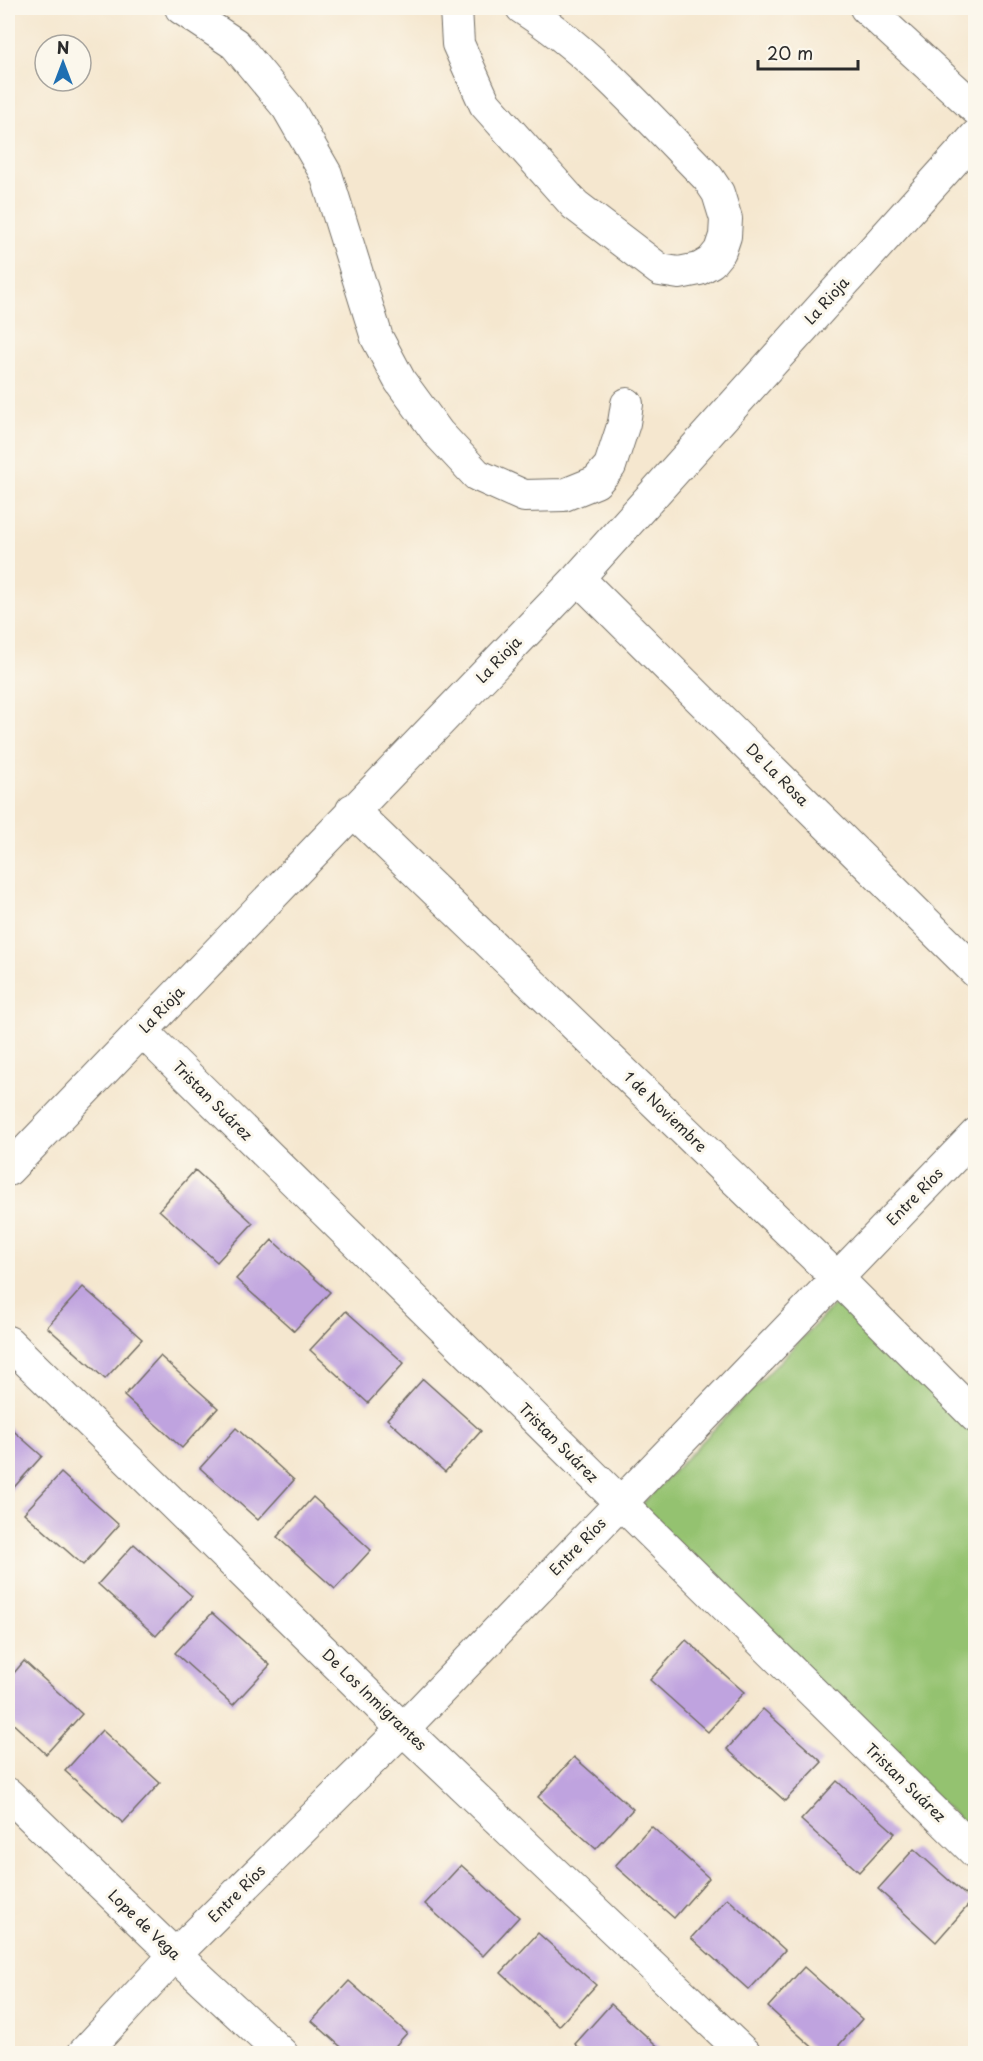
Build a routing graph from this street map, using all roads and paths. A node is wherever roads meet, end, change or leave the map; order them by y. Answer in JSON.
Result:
{"nodes":[{"id":1,"x":181,"y":8,"type":"edge"},
{"id":2,"x":456,"y":8,"type":"edge"},
{"id":3,"x":522,"y":8,"type":"edge"},
{"id":4,"x":866,"y":8,"type":"edge"},
{"id":5,"x":975,"y":109,"type":"edge"},
{"id":6,"x":975,"y":136,"type":"edge"},
{"id":7,"x":627,"y":404,"type":"dead end"},
{"id":8,"x":578,"y":578,"type":"junction"},
{"id":9,"x":352,"y":810,"type":"junction"},
{"id":10,"x":975,"y":972,"type":"edge"},
{"id":11,"x":142,"y":1031,"type":"junction"},
{"id":12,"x":975,"y":1134,"type":"edge"},
{"id":13,"x":8,"y":1170,"type":"edge"},
{"id":14,"x":837,"y":1278,"type":"junction"},
{"id":15,"x":8,"y":1342,"type":"edge"},
{"id":16,"x":975,"y":1417,"type":"edge"},
{"id":17,"x":620,"y":1504,"type":"junction"},
{"id":18,"x":404,"y":1729,"type":"junction"},
{"id":19,"x":8,"y":1794,"type":"edge"},
{"id":20,"x":975,"y":1853,"type":"edge"},
{"id":21,"x":175,"y":1955,"type":"junction"},
{"id":22,"x":83,"y":2054,"type":"edge"},
{"id":23,"x":282,"y":2054,"type":"edge"},
{"id":24,"x":745,"y":2054,"type":"edge"}],
"edges":[{"from":1,"to":7,"type":"street"},
{"from":2,"to":3,"type":"street"},
{"from":4,"to":5,"type":"street"},
{"from":6,"to":8,"type":"street","name":"La Rioja"},
{"from":8,"to":9,"type":"street","name":"La Rioja"},
{"from":8,"to":10,"type":"street","name":"De La Rosa"},
{"from":9,"to":11,"type":"street","name":"La Rioja"},
{"from":9,"to":14,"type":"street","name":"1 de Noviembre"},
{"from":11,"to":13,"type":"street","name":"La Rioja"},
{"from":11,"to":17,"type":"street","name":"Tristan Suárez"},
{"from":12,"to":14,"type":"street","name":"Entre Ríos"},
{"from":14,"to":16,"type":"street","name":"1 de Noviembre"},
{"from":14,"to":17,"type":"street","name":"Entre Ríos"},
{"from":15,"to":18,"type":"street","name":"De Los Inmigrantes"},
{"from":17,"to":18,"type":"street","name":"Entre Ríos"},
{"from":17,"to":20,"type":"street","name":"Tristan Suárez"},
{"from":18,"to":21,"type":"street","name":"Entre Ríos"},
{"from":18,"to":24,"type":"street","name":"De Los Inmigrantes"},
{"from":19,"to":21,"type":"street","name":"Lope de Vega"},
{"from":21,"to":22,"type":"street","name":"Entre Ríos"},
{"from":21,"to":23,"type":"street","name":"Lope de Vega"}]}
